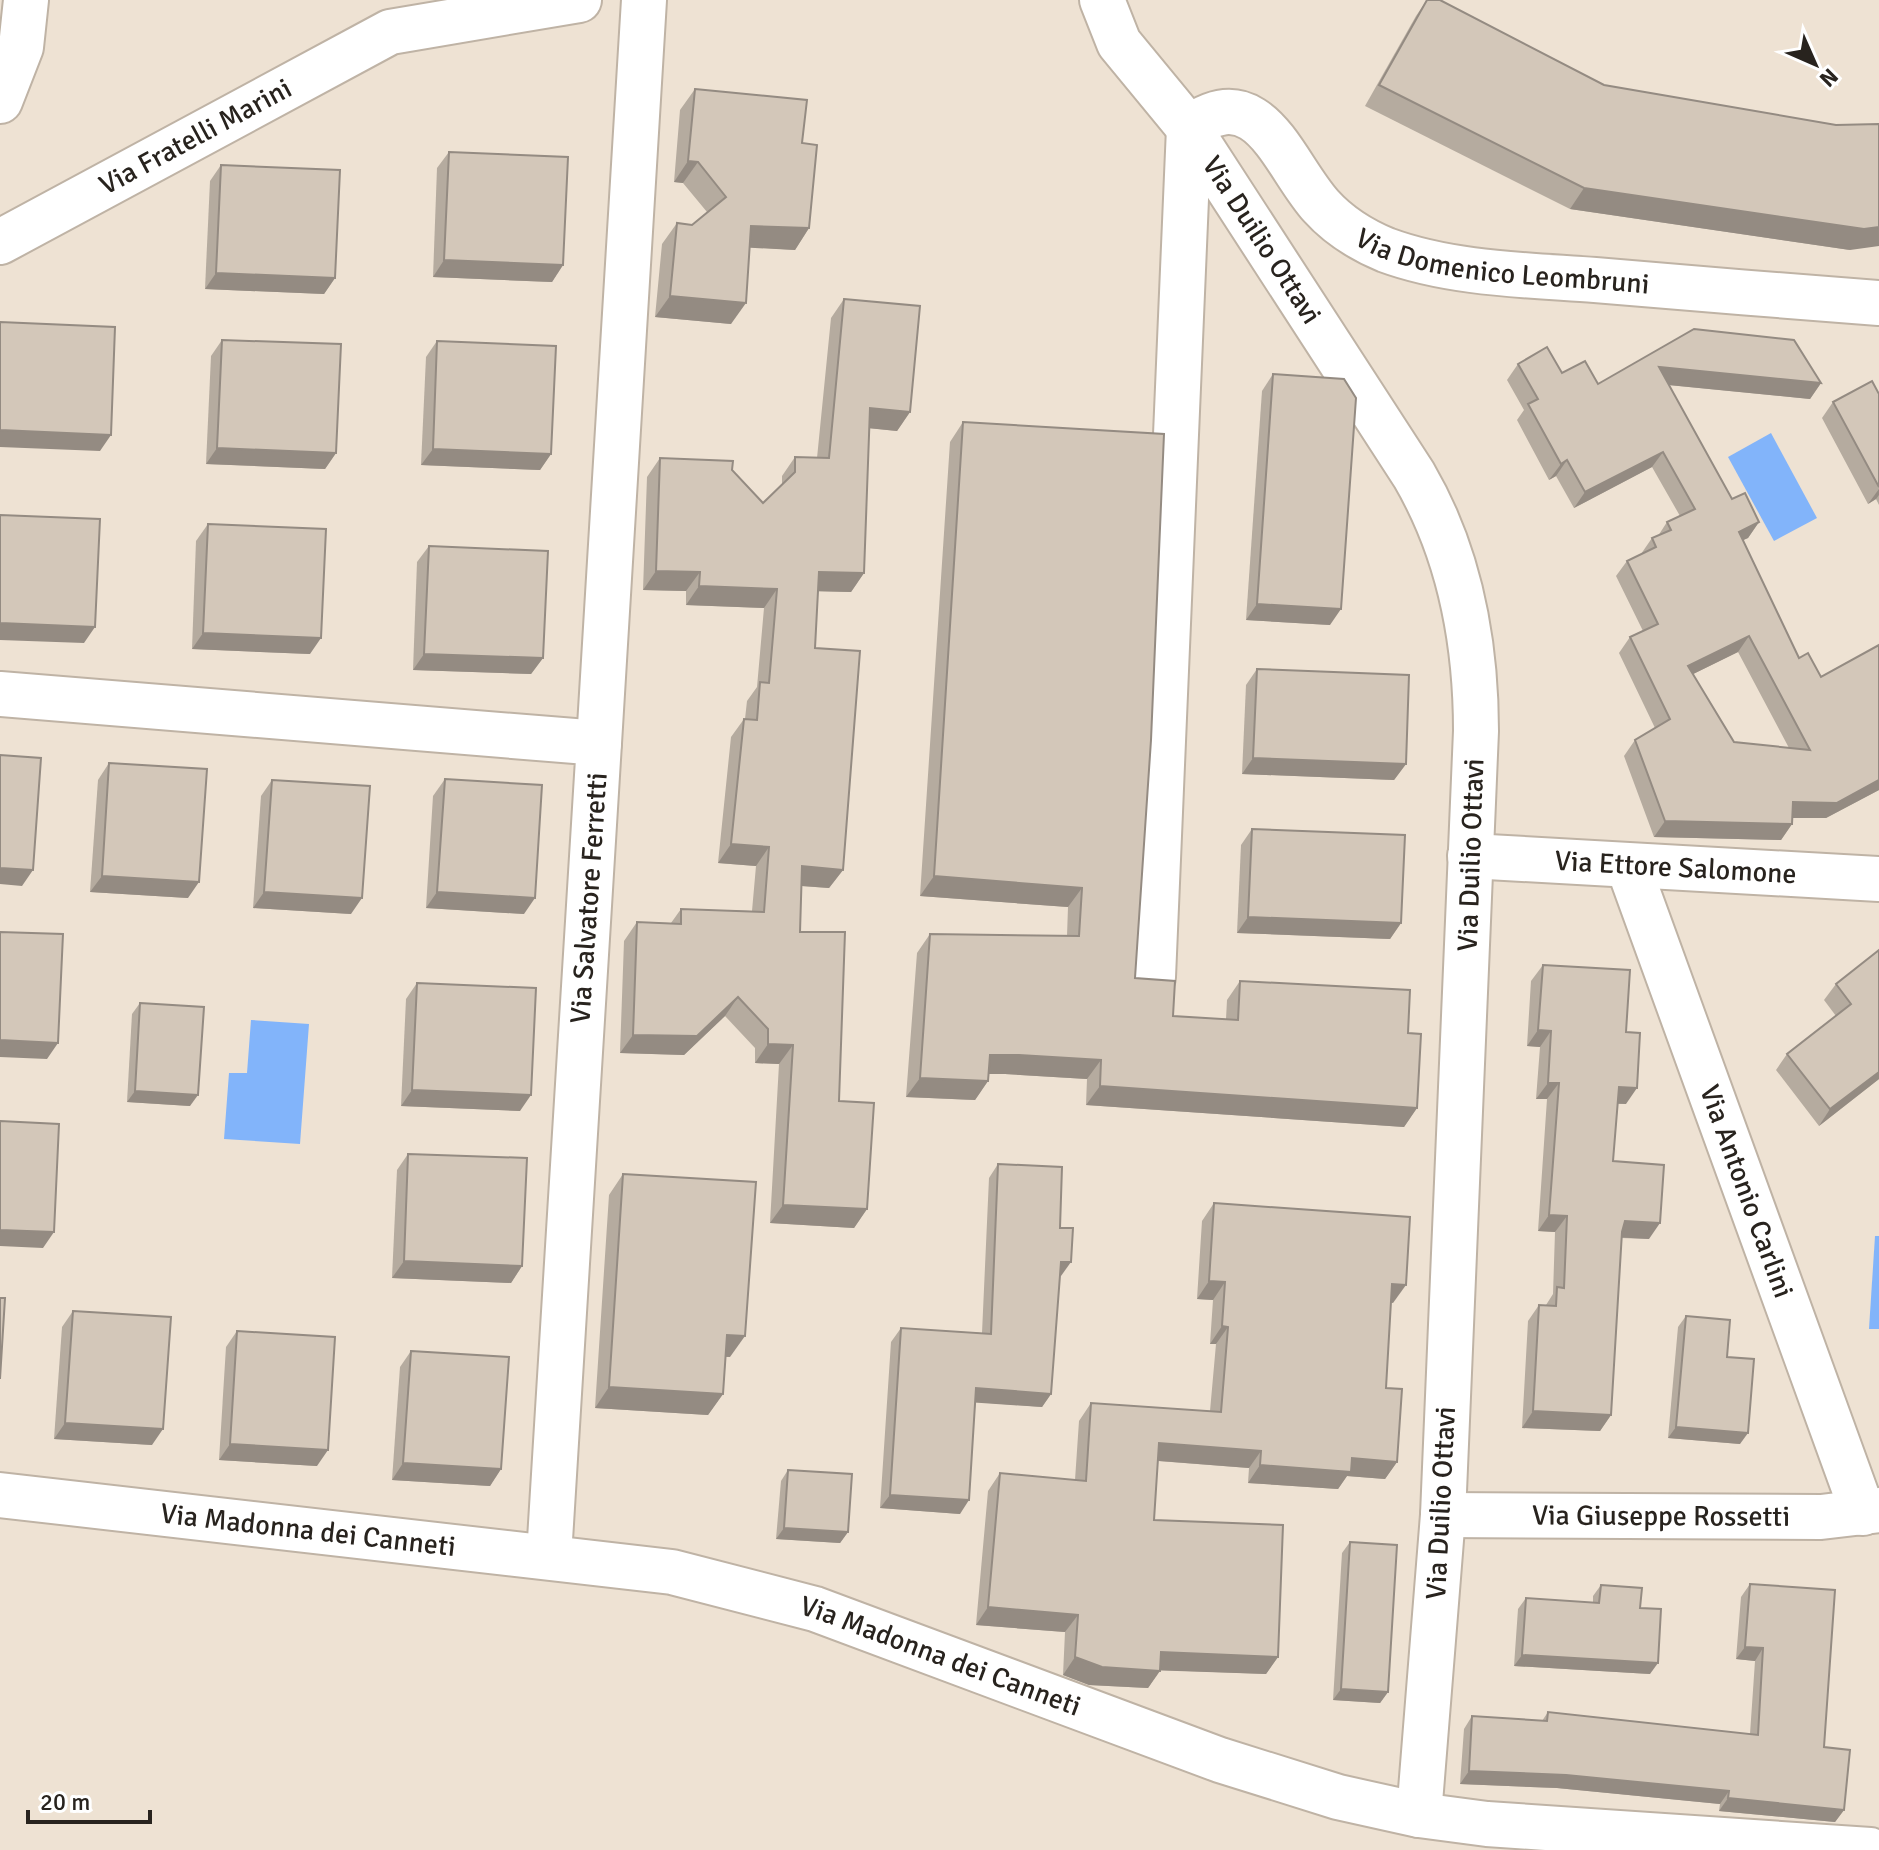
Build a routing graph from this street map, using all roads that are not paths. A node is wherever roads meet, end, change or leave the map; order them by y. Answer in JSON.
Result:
{"nodes":[{"id":1,"x":26,"y":0,"type":"edge"},
{"id":2,"x":579,"y":0,"type":"edge"},
{"id":3,"x":644,"y":0,"type":"edge"},
{"id":4,"x":1102,"y":0,"type":"edge"},
{"id":5,"x":392,"y":16,"type":"edge"},
{"id":6,"x":0,"y":101,"type":"edge"},
{"id":7,"x":1189,"y":128,"type":"junction"},
{"id":8,"x":0,"y":242,"type":"edge"},
{"id":9,"x":1879,"y":303,"type":"edge"},
{"id":10,"x":0,"y":694,"type":"edge"},
{"id":11,"x":599,"y":743,"type":"junction"},
{"id":12,"x":1470,"y":856,"type":"junction"},
{"id":13,"x":1629,"y":868,"type":"junction"},
{"id":14,"x":1879,"y":879,"type":"edge"},
{"id":15,"x":1153,"y":977,"type":"edge"},
{"id":16,"x":0,"y":1495,"type":"edge"},
{"id":17,"x":1871,"y":1511,"type":"edge"},
{"id":18,"x":1443,"y":1515,"type":"junction"},
{"id":19,"x":549,"y":1556,"type":"junction"},
{"id":20,"x":1419,"y":1815,"type":"junction"},
{"id":21,"x":1870,"y":1850,"type":"edge"}],
"edges":[{"from":1,"to":6,"type":"street"},
{"from":2,"to":5,"type":"street","name":"Via Fratelli Marini"},
{"from":3,"to":11,"type":"street"},
{"from":4,"to":7,"type":"street","name":"Via Duilio Ottavi"},
{"from":5,"to":8,"type":"street","name":"Via Fratelli Marini"},
{"from":7,"to":9,"type":"street","name":"Via Domenico Leombruni"},
{"from":7,"to":12,"type":"street","name":"Via Duilio Ottavi"},
{"from":7,"to":15,"type":"street"},
{"from":10,"to":11,"type":"street","name":"Via Salvatore Ferretti"},
{"from":11,"to":19,"type":"street","name":"Via Salvatore Ferretti"},
{"from":12,"to":13,"type":"street","name":"Via Ettore Salomone"},
{"from":12,"to":18,"type":"street","name":"Via Duilio Ottavi"},
{"from":13,"to":14,"type":"street","name":"Via Ettore Salomone"},
{"from":13,"to":17,"type":"street","name":"Via Antonio Carlini"},
{"from":16,"to":19,"type":"street","name":"Via Madonna dei Canneti"},
{"from":17,"to":18,"type":"street","name":"Via Giuseppe Rossetti"},
{"from":18,"to":20,"type":"street","name":"Via Duilio Ottavi"},
{"from":19,"to":20,"type":"street","name":"Via Madonna dei Canneti"},
{"from":20,"to":21,"type":"street","name":"Via Madonna dei Canneti"}]}
